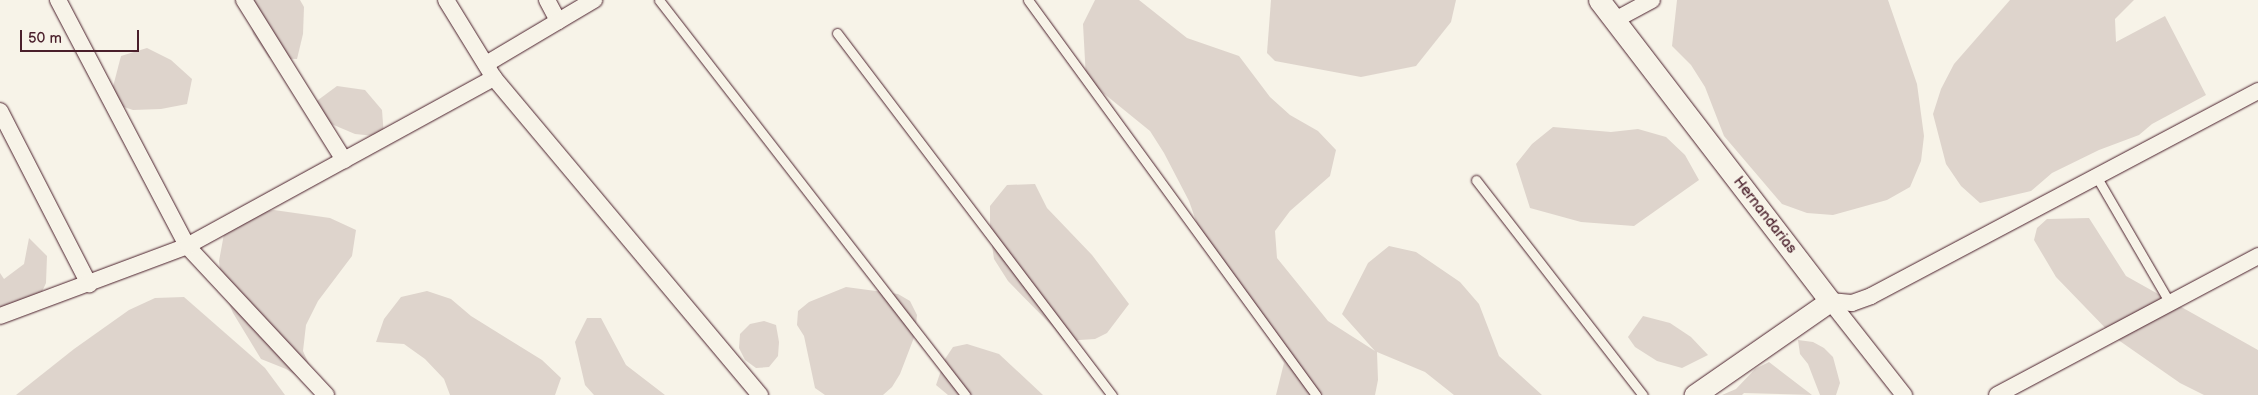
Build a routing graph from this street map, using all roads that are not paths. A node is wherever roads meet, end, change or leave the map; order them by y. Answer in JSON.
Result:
{"nodes":[{"id":1,"x":58,"y":0,"type":"edge"},
{"id":2,"x":244,"y":0,"type":"edge"},
{"id":3,"x":446,"y":0,"type":"edge"},
{"id":4,"x":547,"y":0,"type":"edge"},
{"id":5,"x":594,"y":0,"type":"edge"},
{"id":6,"x":659,"y":0,"type":"edge"},
{"id":7,"x":1028,"y":0,"type":"edge"},
{"id":8,"x":1599,"y":0,"type":"edge"},
{"id":9,"x":1652,"y":0,"type":"edge"},
{"id":10,"x":1615,"y":20,"type":"junction"},
{"id":11,"x":558,"y":21,"type":"junction"},
{"id":12,"x":837,"y":33,"type":"dead end"},
{"id":13,"x":490,"y":71,"type":"junction"},
{"id":14,"x":2258,"y":91,"type":"edge"},
{"id":15,"x":0,"y":111,"type":"edge"},
{"id":16,"x":344,"y":160,"type":"junction"},
{"id":17,"x":2096,"y":176,"type":"junction"},
{"id":18,"x":1476,"y":180,"type":"dead end"},
{"id":19,"x":187,"y":246,"type":"junction"},
{"id":20,"x":2258,"y":256,"type":"edge"},
{"id":21,"x":89,"y":284,"type":"junction"},
{"id":22,"x":1830,"y":301,"type":"junction"},
{"id":23,"x":2170,"y":303,"type":"junction"},
{"id":24,"x":0,"y":316,"type":"edge"},
{"id":25,"x":326,"y":395,"type":"edge"},
{"id":26,"x":760,"y":395,"type":"edge"},
{"id":27,"x":965,"y":395,"type":"edge"},
{"id":28,"x":1112,"y":395,"type":"edge"},
{"id":29,"x":1316,"y":395,"type":"edge"},
{"id":30,"x":1643,"y":395,"type":"edge"},
{"id":31,"x":1695,"y":395,"type":"edge"},
{"id":32,"x":1904,"y":395,"type":"edge"},
{"id":33,"x":1997,"y":395,"type":"edge"}],
"edges":[{"from":1,"to":19,"type":"street"},
{"from":2,"to":16,"type":"street"},
{"from":3,"to":13,"type":"street"},
{"from":4,"to":11,"type":"street"},
{"from":5,"to":11,"type":"street"},
{"from":6,"to":27,"type":"lane"},
{"from":7,"to":29,"type":"lane"},
{"from":8,"to":10,"type":"street","name":"Hernandarias"},
{"from":9,"to":10,"type":"street"},
{"from":10,"to":22,"type":"street","name":"Hernandarias"},
{"from":11,"to":13,"type":"street"},
{"from":12,"to":28,"type":"lane"},
{"from":13,"to":16,"type":"street"},
{"from":13,"to":26,"type":"street"},
{"from":14,"to":17,"type":"street"},
{"from":15,"to":21,"type":"street"},
{"from":16,"to":19,"type":"street"},
{"from":17,"to":22,"type":"street"},
{"from":17,"to":23,"type":"lane"},
{"from":18,"to":30,"type":"lane"},
{"from":19,"to":21,"type":"street"},
{"from":19,"to":25,"type":"street"},
{"from":20,"to":23,"type":"street"},
{"from":21,"to":24,"type":"street"},
{"from":22,"to":31,"type":"street"},
{"from":22,"to":32,"type":"street"},
{"from":23,"to":33,"type":"street"}]}
